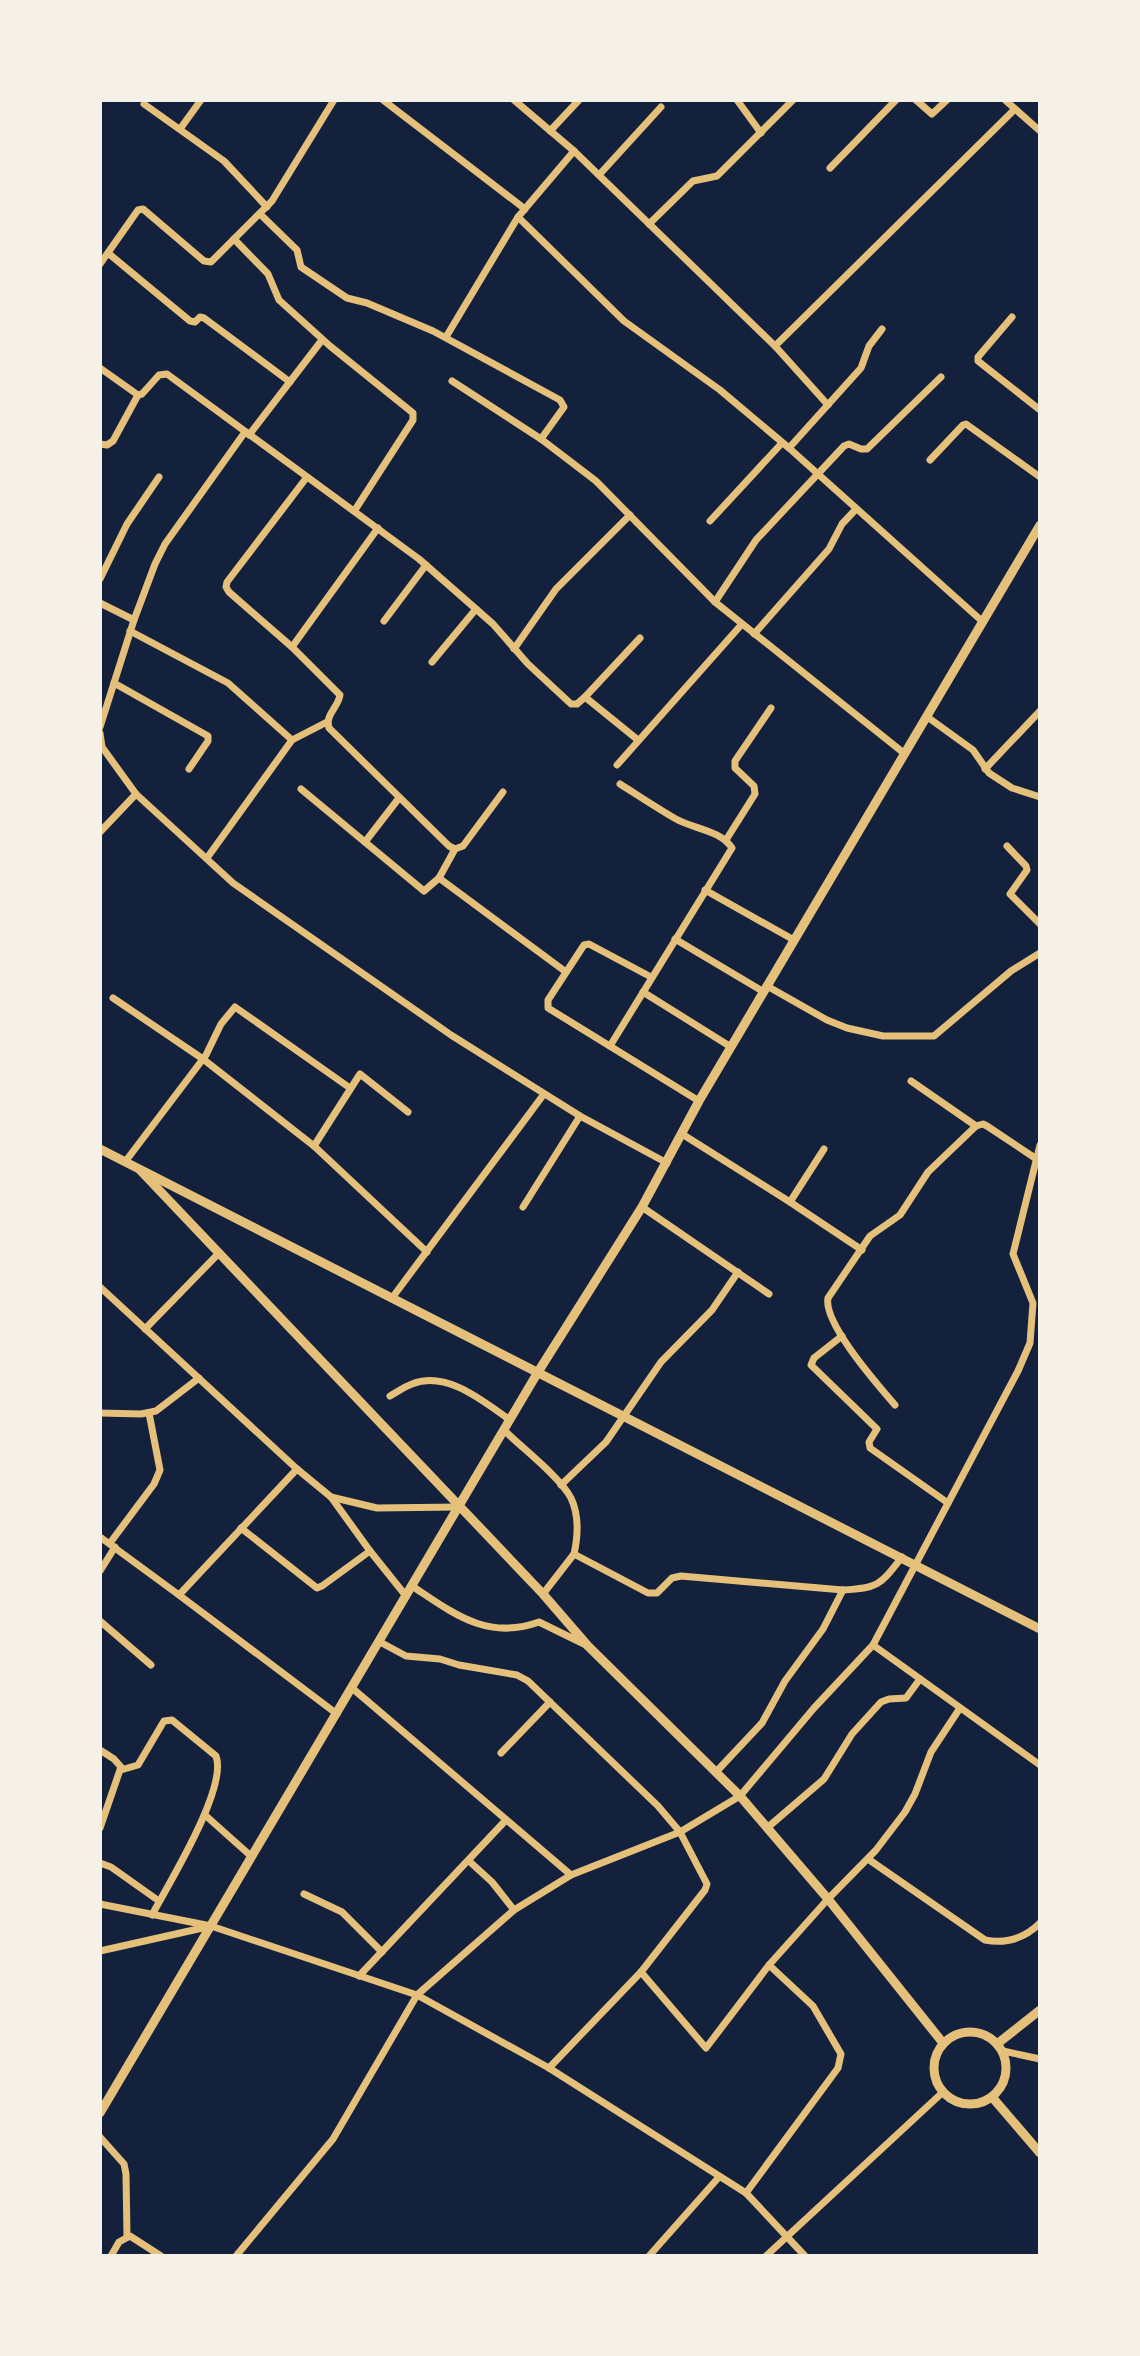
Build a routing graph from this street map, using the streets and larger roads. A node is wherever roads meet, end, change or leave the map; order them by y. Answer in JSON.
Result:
{"nodes":[{"id":1,"x":201,"y":100,"type":"edge"},
{"id":2,"x":334,"y":100,"type":"edge"},
{"id":3,"x":383,"y":100,"type":"edge"},
{"id":4,"x":514,"y":100,"type":"edge"},
{"id":5,"x":579,"y":100,"type":"edge"},
{"id":6,"x":737,"y":100,"type":"edge"},
{"id":7,"x":793,"y":100,"type":"edge"},
{"id":8,"x":896,"y":100,"type":"edge"},
{"id":9,"x":916,"y":100,"type":"edge"},
{"id":10,"x":947,"y":100,"type":"edge"},
{"id":11,"x":1005,"y":100,"type":"edge"},
{"id":12,"x":144,"y":104,"type":"dead end"},
{"id":13,"x":661,"y":107,"type":"dead end"},
{"id":14,"x":1014,"y":110,"type":"junction"},
{"id":15,"x":180,"y":129,"type":"junction"},
{"id":16,"x":550,"y":131,"type":"junction"},
{"id":17,"x":1040,"y":131,"type":"edge"},
{"id":18,"x":761,"y":133,"type":"junction"},
{"id":19,"x":574,"y":151,"type":"junction"},
{"id":20,"x":830,"y":168,"type":"dead end"},
{"id":21,"x":599,"y":175,"type":"junction"},
{"id":22,"x":267,"y":207,"type":"junction"},
{"id":23,"x":525,"y":209,"type":"junction"},
{"id":24,"x":260,"y":214,"type":"junction"},
{"id":25,"x":518,"y":217,"type":"junction"},
{"id":26,"x":649,"y":224,"type":"junction"},
{"id":27,"x":234,"y":239,"type":"junction"},
{"id":28,"x":108,"y":253,"type":"junction"},
{"id":29,"x":100,"y":264,"type":"edge"},
{"id":30,"x":1012,"y":317,"type":"dead end"},
{"id":31,"x":882,"y":329,"type":"dead end"},
{"id":32,"x":446,"y":337,"type":"junction"},
{"id":33,"x":322,"y":340,"type":"junction"},
{"id":34,"x":775,"y":346,"type":"junction"},
{"id":35,"x":100,"y":368,"type":"edge"},
{"id":36,"x":941,"y":377,"type":"dead end"},
{"id":37,"x":452,"y":381,"type":"dead end"},
{"id":38,"x":290,"y":382,"type":"junction"},
{"id":39,"x":138,"y":395,"type":"junction"},
{"id":40,"x":828,"y":405,"type":"junction"},
{"id":41,"x":1040,"y":410,"type":"edge"},
{"id":42,"x":247,"y":434,"type":"junction"},
{"id":43,"x":541,"y":439,"type":"junction"},
{"id":44,"x":782,"y":443,"type":"junction"},
{"id":45,"x":100,"y":444,"type":"edge"},
{"id":46,"x":789,"y":448,"type":"junction"},
{"id":47,"x":930,"y":460,"type":"dead end"},
{"id":48,"x":817,"y":475,"type":"junction"},
{"id":49,"x":159,"y":477,"type":"dead end"},
{"id":50,"x":307,"y":477,"type":"junction"},
{"id":51,"x":1040,"y":477,"type":"edge"},
{"id":52,"x":856,"y":509,"type":"junction"},
{"id":53,"x":355,"y":510,"type":"junction"},
{"id":54,"x":630,"y":515,"type":"junction"},
{"id":55,"x":710,"y":521,"type":"dead end"},
{"id":56,"x":1040,"y":525,"type":"edge"},
{"id":57,"x":378,"y":528,"type":"junction"},
{"id":58,"x":426,"y":565,"type":"junction"},
{"id":59,"x":100,"y":579,"type":"edge"},
{"id":60,"x":715,"y":602,"type":"junction"},
{"id":61,"x":100,"y":603,"type":"edge"},
{"id":62,"x":476,"y":609,"type":"junction"},
{"id":63,"x":134,"y":620,"type":"junction"},
{"id":64,"x":384,"y":621,"type":"dead end"},
{"id":65,"x":983,"y":622,"type":"junction"},
{"id":66,"x":742,"y":624,"type":"junction"},
{"id":67,"x":130,"y":631,"type":"junction"},
{"id":68,"x":754,"y":634,"type":"junction"},
{"id":69,"x":640,"y":638,"type":"dead end"},
{"id":70,"x":292,"y":647,"type":"junction"},
{"id":71,"x":514,"y":649,"type":"junction"},
{"id":72,"x":432,"y":662,"type":"dead end"},
{"id":73,"x":114,"y":683,"type":"junction"},
{"id":74,"x":585,"y":697,"type":"junction"},
{"id":75,"x":771,"y":708,"type":"dead end"},
{"id":76,"x":1040,"y":711,"type":"edge"},
{"id":77,"x":926,"y":716,"type":"junction"},
{"id":78,"x":327,"y":722,"type":"junction"},
{"id":79,"x":100,"y":730,"type":"edge"},
{"id":80,"x":292,"y":740,"type":"junction"},
{"id":81,"x":638,"y":740,"type":"junction"},
{"id":82,"x":905,"y":754,"type":"junction"},
{"id":83,"x":617,"y":765,"type":"dead end"},
{"id":84,"x":189,"y":769,"type":"dead end"},
{"id":85,"x":985,"y":769,"type":"junction"},
{"id":86,"x":620,"y":784,"type":"dead end"},
{"id":87,"x":301,"y":789,"type":"dead end"},
{"id":88,"x":503,"y":792,"type":"dead end"},
{"id":89,"x":136,"y":794,"type":"junction"},
{"id":90,"x":1040,"y":797,"type":"edge"},
{"id":91,"x":399,"y":798,"type":"junction"},
{"id":92,"x":100,"y":832,"type":"edge"},
{"id":93,"x":726,"y":840,"type":"junction"},
{"id":94,"x":365,"y":842,"type":"junction"},
{"id":95,"x":1007,"y":846,"type":"dead end"},
{"id":96,"x":455,"y":849,"type":"junction"},
{"id":97,"x":207,"y":858,"type":"junction"},
{"id":98,"x":439,"y":878,"type":"junction"},
{"id":99,"x":705,"y":890,"type":"junction"},
{"id":100,"x":1040,"y":924,"type":"edge"},
{"id":101,"x":675,"y":939,"type":"junction"},
{"id":102,"x":794,"y":940,"type":"junction"},
{"id":103,"x":1040,"y":953,"type":"edge"},
{"id":104,"x":566,"y":972,"type":"junction"},
{"id":105,"x":651,"y":977,"type":"junction"},
{"id":106,"x":766,"y":989,"type":"junction"},
{"id":107,"x":643,"y":992,"type":"junction"},
{"id":108,"x":113,"y":998,"type":"dead end"},
{"id":109,"x":610,"y":1046,"type":"junction"},
{"id":110,"x":731,"y":1047,"type":"junction"},
{"id":111,"x":203,"y":1059,"type":"junction"},
{"id":112,"x":911,"y":1081,"type":"dead end"},
{"id":113,"x":350,"y":1088,"type":"junction"},
{"id":114,"x":544,"y":1094,"type":"junction"},
{"id":115,"x":699,"y":1101,"type":"junction"},
{"id":116,"x":408,"y":1112,"type":"dead end"},
{"id":117,"x":580,"y":1116,"type":"junction"},
{"id":118,"x":976,"y":1126,"type":"junction"},
{"id":119,"x":682,"y":1134,"type":"junction"},
{"id":120,"x":1040,"y":1145,"type":"edge"},
{"id":121,"x":314,"y":1146,"type":"junction"},
{"id":122,"x":100,"y":1149,"type":"edge"},
{"id":123,"x":824,"y":1149,"type":"dead end"},
{"id":124,"x":1035,"y":1158,"type":"junction"},
{"id":125,"x":125,"y":1162,"type":"junction"},
{"id":126,"x":667,"y":1163,"type":"junction"},
{"id":127,"x":140,"y":1170,"type":"junction"},
{"id":128,"x":790,"y":1202,"type":"junction"},
{"id":129,"x":523,"y":1207,"type":"dead end"},
{"id":130,"x":642,"y":1207,"type":"junction"},
{"id":131,"x":862,"y":1250,"type":"junction"},
{"id":132,"x":427,"y":1252,"type":"junction"},
{"id":133,"x":219,"y":1253,"type":"junction"},
{"id":134,"x":738,"y":1272,"type":"junction"},
{"id":135,"x":100,"y":1287,"type":"edge"},
{"id":136,"x":769,"y":1294,"type":"dead end"},
{"id":137,"x":1040,"y":1294,"type":"edge"},
{"id":138,"x":392,"y":1298,"type":"junction"},
{"id":139,"x":1033,"y":1303,"type":"junction"},
{"id":140,"x":145,"y":1329,"type":"junction"},
{"id":141,"x":842,"y":1336,"type":"junction"},
{"id":142,"x":538,"y":1372,"type":"junction"},
{"id":143,"x":199,"y":1378,"type":"junction"},
{"id":144,"x":390,"y":1396,"type":"dead end"},
{"id":145,"x":895,"y":1405,"type":"dead end"},
{"id":146,"x":100,"y":1413,"type":"edge"},
{"id":147,"x":149,"y":1413,"type":"junction"},
{"id":148,"x":624,"y":1416,"type":"junction"},
{"id":149,"x":510,"y":1420,"type":"junction"},
{"id":150,"x":504,"y":1430,"type":"junction"},
{"id":151,"x":297,"y":1469,"type":"junction"},
{"id":152,"x":561,"y":1485,"type":"junction"},
{"id":153,"x":331,"y":1497,"type":"junction"},
{"id":154,"x":948,"y":1503,"type":"junction"},
{"id":155,"x":459,"y":1507,"type":"junction"},
{"id":156,"x":241,"y":1528,"type":"junction"},
{"id":157,"x":100,"y":1537,"type":"edge"},
{"id":158,"x":113,"y":1545,"type":"junction"},
{"id":159,"x":370,"y":1551,"type":"junction"},
{"id":160,"x":574,"y":1554,"type":"junction"},
{"id":161,"x":902,"y":1557,"type":"junction"},
{"id":162,"x":916,"y":1565,"type":"junction"},
{"id":163,"x":100,"y":1571,"type":"edge"},
{"id":164,"x":412,"y":1586,"type":"junction"},
{"id":165,"x":843,"y":1590,"type":"junction"},
{"id":166,"x":543,"y":1594,"type":"junction"},
{"id":167,"x":179,"y":1595,"type":"junction"},
{"id":168,"x":406,"y":1596,"type":"junction"},
{"id":169,"x":100,"y":1621,"type":"edge"},
{"id":170,"x":1040,"y":1629,"type":"edge"},
{"id":171,"x":380,"y":1642,"type":"junction"},
{"id":172,"x":873,"y":1645,"type":"junction"},
{"id":173,"x":588,"y":1646,"type":"junction"},
{"id":174,"x":151,"y":1665,"type":"dead end"},
{"id":175,"x":920,"y":1679,"type":"junction"},
{"id":176,"x":352,"y":1688,"type":"junction"},
{"id":177,"x":550,"y":1702,"type":"junction"},
{"id":178,"x":960,"y":1708,"type":"junction"},
{"id":179,"x":337,"y":1714,"type":"junction"},
{"id":180,"x":100,"y":1750,"type":"edge"},
{"id":181,"x":501,"y":1753,"type":"dead end"},
{"id":182,"x":1040,"y":1765,"type":"edge"},
{"id":183,"x":121,"y":1770,"type":"junction"},
{"id":184,"x":716,"y":1772,"type":"junction"},
{"id":185,"x":740,"y":1796,"type":"junction"},
{"id":186,"x":205,"y":1815,"type":"junction"},
{"id":187,"x":506,"y":1820,"type":"junction"},
{"id":188,"x":100,"y":1828,"type":"edge"},
{"id":189,"x":767,"y":1828,"type":"junction"},
{"id":190,"x":680,"y":1832,"type":"junction"},
{"id":191,"x":252,"y":1857,"type":"junction"},
{"id":192,"x":868,"y":1859,"type":"junction"},
{"id":193,"x":469,"y":1861,"type":"junction"},
{"id":194,"x":100,"y":1863,"type":"edge"},
{"id":195,"x":571,"y":1875,"type":"junction"},
{"id":196,"x":304,"y":1894,"type":"dead end"},
{"id":197,"x":828,"y":1899,"type":"junction"},
{"id":198,"x":159,"y":1901,"type":"junction"},
{"id":199,"x":100,"y":1904,"type":"edge"},
{"id":200,"x":514,"y":1910,"type":"junction"},
{"id":201,"x":152,"y":1915,"type":"junction"},
{"id":202,"x":1040,"y":1923,"type":"edge"},
{"id":203,"x":211,"y":1926,"type":"junction"},
{"id":204,"x":100,"y":1951,"type":"edge"},
{"id":205,"x":382,"y":1952,"type":"junction"},
{"id":206,"x":769,"y":1965,"type":"junction"},
{"id":207,"x":641,"y":1972,"type":"junction"},
{"id":208,"x":359,"y":1976,"type":"junction"},
{"id":209,"x":417,"y":1995,"type":"junction"},
{"id":210,"x":1040,"y":2010,"type":"edge"},
{"id":211,"x":943,"y":2043,"type":"junction"},
{"id":212,"x":1000,"y":2048,"type":"junction"},
{"id":213,"x":1040,"y":2059,"type":"edge"},
{"id":214,"x":549,"y":2068,"type":"junction"},
{"id":215,"x":943,"y":2092,"type":"junction"},
{"id":216,"x":992,"y":2097,"type":"junction"},
{"id":217,"x":100,"y":2113,"type":"edge"},
{"id":218,"x":100,"y":2137,"type":"edge"},
{"id":219,"x":1040,"y":2153,"type":"edge"},
{"id":220,"x":719,"y":2177,"type":"junction"},
{"id":221,"x":746,"y":2193,"type":"junction"},
{"id":222,"x":789,"y":2236,"type":"junction"},
{"id":223,"x":127,"y":2237,"type":"junction"},
{"id":224,"x":111,"y":2256,"type":"edge"},
{"id":225,"x":161,"y":2256,"type":"edge"},
{"id":226,"x":236,"y":2256,"type":"edge"},
{"id":227,"x":649,"y":2256,"type":"edge"},
{"id":228,"x":766,"y":2256,"type":"edge"},
{"id":229,"x":805,"y":2256,"type":"edge"}],
"edges":[{"from":1,"to":15,"type":"street"},
{"from":2,"to":22,"type":"street"},
{"from":3,"to":23,"type":"street"},
{"from":4,"to":16,"type":"street"},
{"from":5,"to":16,"type":"street"},
{"from":6,"to":18,"type":"street"},
{"from":7,"to":18,"type":"street"},
{"from":8,"to":20,"type":"street"},
{"from":9,"to":10,"type":"street"},
{"from":11,"to":14,"type":"street"},
{"from":12,"to":15,"type":"street"},
{"from":13,"to":21,"type":"street"},
{"from":14,"to":17,"type":"street"},
{"from":14,"to":34,"type":"street"},
{"from":15,"to":22,"type":"street"},
{"from":16,"to":19,"type":"street"},
{"from":18,"to":26,"type":"street"},
{"from":19,"to":21,"type":"street"},
{"from":19,"to":23,"type":"street"},
{"from":21,"to":26,"type":"street"},
{"from":22,"to":24,"type":"street"},
{"from":23,"to":25,"type":"street"},
{"from":24,"to":27,"type":"street"},
{"from":24,"to":32,"type":"street"},
{"from":25,"to":32,"type":"street"},
{"from":25,"to":44,"type":"street"},
{"from":26,"to":34,"type":"street"},
{"from":27,"to":28,"type":"street"},
{"from":27,"to":33,"type":"street"},
{"from":28,"to":29,"type":"street"},
{"from":28,"to":38,"type":"street"},
{"from":30,"to":41,"type":"street"},
{"from":31,"to":40,"type":"street"},
{"from":32,"to":43,"type":"street"},
{"from":33,"to":38,"type":"street"},
{"from":33,"to":53,"type":"street"},
{"from":34,"to":40,"type":"street"},
{"from":35,"to":39,"type":"street"},
{"from":36,"to":48,"type":"street"},
{"from":37,"to":43,"type":"street"},
{"from":38,"to":42,"type":"street"},
{"from":39,"to":42,"type":"street"},
{"from":39,"to":45,"type":"street"},
{"from":40,"to":46,"type":"street"},
{"from":42,"to":50,"type":"street"},
{"from":42,"to":63,"type":"street"},
{"from":43,"to":54,"type":"street"},
{"from":44,"to":46,"type":"street"},
{"from":44,"to":55,"type":"street"},
{"from":46,"to":48,"type":"street"},
{"from":47,"to":51,"type":"street"},
{"from":48,"to":52,"type":"street"},
{"from":48,"to":60,"type":"street"},
{"from":49,"to":59,"type":"street"},
{"from":50,"to":53,"type":"street"},
{"from":50,"to":70,"type":"street"},
{"from":52,"to":65,"type":"street"},
{"from":52,"to":68,"type":"street"},
{"from":53,"to":57,"type":"street"},
{"from":54,"to":60,"type":"street"},
{"from":54,"to":71,"type":"street"},
{"from":56,"to":65,"type":"street"},
{"from":57,"to":58,"type":"street"},
{"from":57,"to":70,"type":"street"},
{"from":58,"to":62,"type":"street"},
{"from":58,"to":64,"type":"street"},
{"from":60,"to":66,"type":"street"},
{"from":61,"to":63,"type":"street"},
{"from":62,"to":71,"type":"street"},
{"from":62,"to":72,"type":"street"},
{"from":63,"to":67,"type":"street"},
{"from":65,"to":77,"type":"street"},
{"from":66,"to":68,"type":"street"},
{"from":66,"to":81,"type":"street"},
{"from":67,"to":73,"type":"street"},
{"from":67,"to":80,"type":"street"},
{"from":68,"to":82,"type":"street"},
{"from":69,"to":74,"type":"street"},
{"from":70,"to":78,"type":"street"},
{"from":71,"to":74,"type":"street"},
{"from":73,"to":79,"type":"street"},
{"from":73,"to":84,"type":"street"},
{"from":74,"to":81,"type":"street"},
{"from":75,"to":93,"type":"street"},
{"from":76,"to":85,"type":"street"},
{"from":77,"to":82,"type":"street"},
{"from":77,"to":85,"type":"street"},
{"from":78,"to":80,"type":"street"},
{"from":78,"to":91,"type":"street"},
{"from":79,"to":89,"type":"street"},
{"from":80,"to":97,"type":"street"},
{"from":81,"to":83,"type":"street"},
{"from":82,"to":102,"type":"street"},
{"from":85,"to":90,"type":"street"},
{"from":86,"to":93,"type":"street"},
{"from":87,"to":94,"type":"street"},
{"from":88,"to":96,"type":"street"},
{"from":89,"to":92,"type":"street"},
{"from":89,"to":97,"type":"street"},
{"from":91,"to":94,"type":"street"},
{"from":91,"to":96,"type":"street"},
{"from":93,"to":99,"type":"street"},
{"from":94,"to":98,"type":"street"},
{"from":95,"to":100,"type":"street"},
{"from":96,"to":98,"type":"street"},
{"from":97,"to":114,"type":"street"},
{"from":98,"to":104,"type":"street"},
{"from":99,"to":101,"type":"street"},
{"from":99,"to":102,"type":"street"},
{"from":101,"to":105,"type":"street"},
{"from":101,"to":106,"type":"street"},
{"from":102,"to":106,"type":"street"},
{"from":103,"to":106,"type":"street"},
{"from":104,"to":105,"type":"street"},
{"from":104,"to":109,"type":"street"},
{"from":105,"to":107,"type":"street"},
{"from":106,"to":110,"type":"street"},
{"from":107,"to":109,"type":"street"},
{"from":107,"to":110,"type":"street"},
{"from":108,"to":111,"type":"street"},
{"from":109,"to":115,"type":"street"},
{"from":110,"to":115,"type":"street"},
{"from":111,"to":113,"type":"street"},
{"from":111,"to":121,"type":"street"},
{"from":111,"to":125,"type":"street"},
{"from":112,"to":118,"type":"street"},
{"from":113,"to":116,"type":"street"},
{"from":113,"to":121,"type":"street"},
{"from":114,"to":117,"type":"street"},
{"from":114,"to":132,"type":"street"},
{"from":115,"to":119,"type":"street"},
{"from":117,"to":126,"type":"street"},
{"from":117,"to":129,"type":"street"},
{"from":118,"to":124,"type":"street"},
{"from":118,"to":131,"type":"street"},
{"from":119,"to":126,"type":"street"},
{"from":119,"to":128,"type":"street"},
{"from":120,"to":124,"type":"street"},
{"from":121,"to":132,"type":"street"},
{"from":122,"to":125,"type":"street"},
{"from":123,"to":128,"type":"street"},
{"from":124,"to":139,"type":"street"},
{"from":125,"to":127,"type":"street"},
{"from":126,"to":130,"type":"street"},
{"from":127,"to":133,"type":"street"},
{"from":127,"to":138,"type":"street"},
{"from":128,"to":131,"type":"street"},
{"from":130,"to":134,"type":"street"},
{"from":130,"to":142,"type":"street"},
{"from":131,"to":141,"type":"street"},
{"from":132,"to":138,"type":"street"},
{"from":133,"to":140,"type":"street"},
{"from":133,"to":155,"type":"street"},
{"from":134,"to":136,"type":"street"},
{"from":134,"to":148,"type":"street"},
{"from":135,"to":140,"type":"street"},
{"from":137,"to":139,"type":"street"},
{"from":138,"to":142,"type":"street"},
{"from":139,"to":154,"type":"street"},
{"from":140,"to":143,"type":"street"},
{"from":141,"to":145,"type":"street"},
{"from":141,"to":154,"type":"street"},
{"from":142,"to":148,"type":"street"},
{"from":142,"to":149,"type":"street"},
{"from":143,"to":147,"type":"street"},
{"from":143,"to":151,"type":"street"},
{"from":144,"to":149,"type":"street"},
{"from":146,"to":147,"type":"street"},
{"from":147,"to":158,"type":"street"},
{"from":148,"to":152,"type":"street"},
{"from":148,"to":161,"type":"street"},
{"from":149,"to":150,"type":"street"},
{"from":150,"to":152,"type":"street"},
{"from":150,"to":155,"type":"street"},
{"from":151,"to":153,"type":"street"},
{"from":151,"to":156,"type":"street"},
{"from":152,"to":160,"type":"street"},
{"from":153,"to":155,"type":"street"},
{"from":153,"to":159,"type":"street"},
{"from":154,"to":162,"type":"street"},
{"from":155,"to":164,"type":"street"},
{"from":155,"to":166,"type":"street"},
{"from":156,"to":159,"type":"street"},
{"from":156,"to":167,"type":"street"},
{"from":157,"to":158,"type":"street"},
{"from":158,"to":163,"type":"street"},
{"from":158,"to":167,"type":"street"},
{"from":159,"to":168,"type":"street"},
{"from":160,"to":165,"type":"street"},
{"from":160,"to":166,"type":"street"},
{"from":161,"to":162,"type":"street"},
{"from":161,"to":165,"type":"street"},
{"from":162,"to":170,"type":"street"},
{"from":162,"to":172,"type":"street"},
{"from":164,"to":168,"type":"street"},
{"from":164,"to":173,"type":"street"},
{"from":165,"to":184,"type":"street"},
{"from":166,"to":173,"type":"street"},
{"from":167,"to":179,"type":"street"},
{"from":168,"to":171,"type":"street"},
{"from":169,"to":174,"type":"street"},
{"from":171,"to":176,"type":"street"},
{"from":171,"to":177,"type":"street"},
{"from":172,"to":175,"type":"street"},
{"from":172,"to":185,"type":"street"},
{"from":173,"to":184,"type":"street"},
{"from":175,"to":178,"type":"street"},
{"from":175,"to":189,"type":"street"},
{"from":176,"to":179,"type":"street"},
{"from":176,"to":187,"type":"street"},
{"from":177,"to":181,"type":"street"},
{"from":177,"to":190,"type":"street"},
{"from":178,"to":182,"type":"street"},
{"from":178,"to":192,"type":"street"},
{"from":179,"to":191,"type":"street"},
{"from":180,"to":183,"type":"street"},
{"from":183,"to":186,"type":"street"},
{"from":183,"to":188,"type":"street"},
{"from":184,"to":185,"type":"street"},
{"from":185,"to":189,"type":"street"},
{"from":185,"to":190,"type":"street"},
{"from":186,"to":191,"type":"street"},
{"from":186,"to":198,"type":"street"},
{"from":187,"to":193,"type":"street"},
{"from":187,"to":195,"type":"street"},
{"from":189,"to":197,"type":"street"},
{"from":190,"to":195,"type":"street"},
{"from":190,"to":207,"type":"street"},
{"from":191,"to":203,"type":"street"},
{"from":192,"to":197,"type":"street"},
{"from":192,"to":202,"type":"street"},
{"from":193,"to":200,"type":"street"},
{"from":193,"to":205,"type":"street"},
{"from":194,"to":198,"type":"street"},
{"from":195,"to":200,"type":"street"},
{"from":196,"to":205,"type":"street"},
{"from":197,"to":206,"type":"street"},
{"from":197,"to":211,"type":"street"},
{"from":198,"to":201,"type":"street"},
{"from":199,"to":201,"type":"street"},
{"from":200,"to":209,"type":"street"},
{"from":201,"to":203,"type":"street"},
{"from":203,"to":204,"type":"street"},
{"from":203,"to":208,"type":"street"},
{"from":203,"to":217,"type":"street"},
{"from":205,"to":208,"type":"street"},
{"from":206,"to":207,"type":"street"},
{"from":206,"to":221,"type":"street"},
{"from":207,"to":214,"type":"street"},
{"from":208,"to":209,"type":"street"},
{"from":209,"to":214,"type":"street"},
{"from":209,"to":226,"type":"street"},
{"from":210,"to":212,"type":"street"},
{"from":211,"to":212,"type":"street"},
{"from":211,"to":215,"type":"street"},
{"from":212,"to":213,"type":"street"},
{"from":212,"to":216,"type":"street"},
{"from":214,"to":220,"type":"street"},
{"from":215,"to":216,"type":"street"},
{"from":215,"to":222,"type":"street"},
{"from":216,"to":219,"type":"street"},
{"from":218,"to":223,"type":"street"},
{"from":220,"to":221,"type":"street"},
{"from":220,"to":227,"type":"street"},
{"from":221,"to":222,"type":"street"},
{"from":222,"to":228,"type":"street"},
{"from":222,"to":229,"type":"street"},
{"from":223,"to":224,"type":"street"},
{"from":223,"to":225,"type":"street"}]}
